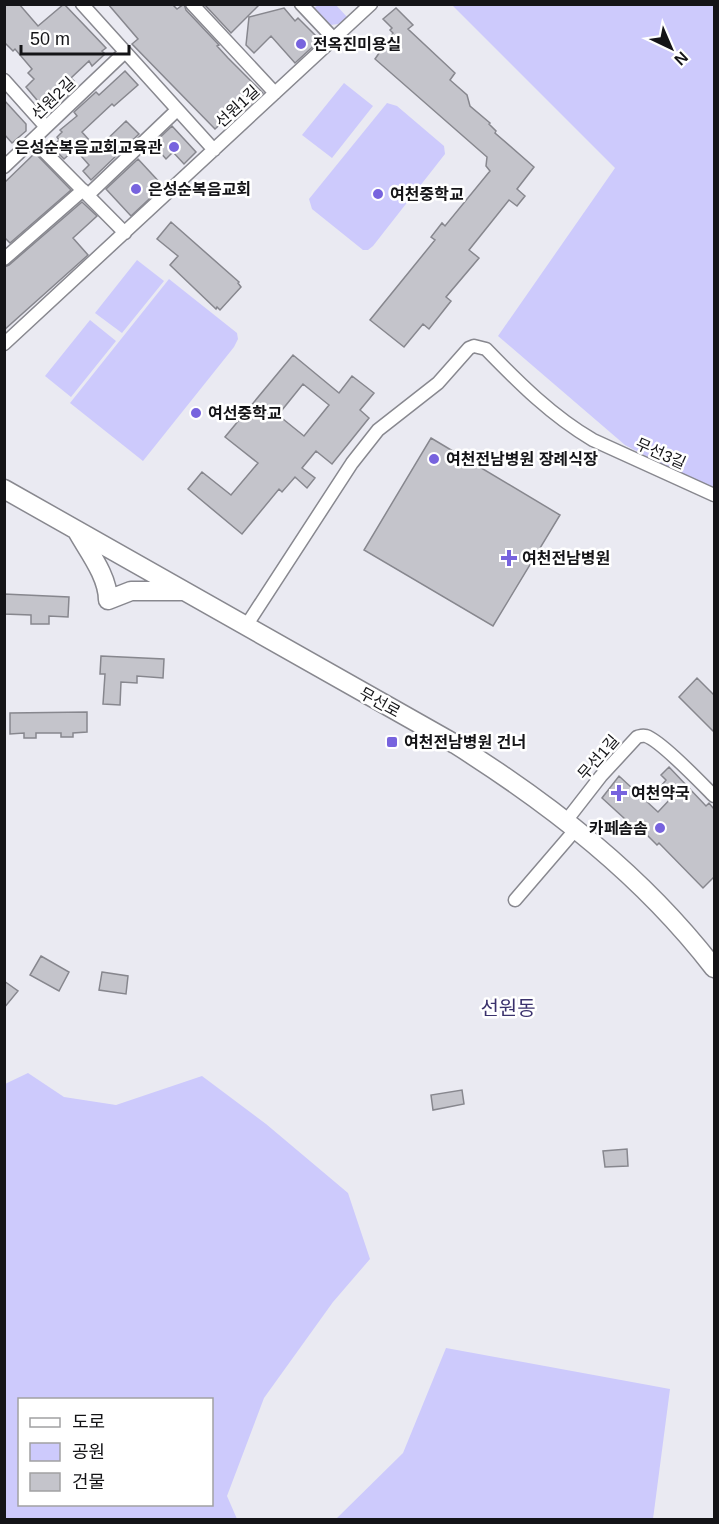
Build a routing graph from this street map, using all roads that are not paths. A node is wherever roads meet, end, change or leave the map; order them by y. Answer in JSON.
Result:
{"nodes":[{"id":1,"x":82,"y":4,"type":"edge"},
{"id":2,"x":192,"y":4,"type":"edge"},
{"id":3,"x":301,"y":4,"type":"edge"},
{"id":4,"x":372,"y":4,"type":"edge"},
{"id":5,"x":334,"y":39,"type":"junction"},
{"id":6,"x":125,"y":52,"type":"junction"},
{"id":7,"x":4,"y":80,"type":"edge"},
{"id":8,"x":276,"y":93,"type":"junction"},
{"id":9,"x":177,"y":110,"type":"junction"},
{"id":10,"x":46,"y":127,"type":"junction"},
{"id":11,"x":33,"y":140,"type":"junction"},
{"id":12,"x":214,"y":150,"type":"junction"},
{"id":13,"x":6,"y":162,"type":"edge"},
{"id":14,"x":85,"y":193,"type":"junction"},
{"id":15,"x":125,"y":233,"type":"junction"},
{"id":16,"x":4,"y":259,"type":"edge"},
{"id":17,"x":4,"y":344,"type":"edge"},
{"id":18,"x":4,"y":489,"type":"edge"},
{"id":19,"x":714,"y":495,"type":"edge"},
{"id":20,"x":76,"y":530,"type":"junction"},
{"id":21,"x":184,"y":591,"type":"junction"},
{"id":22,"x":246,"y":626,"type":"junction"},
{"id":23,"x":714,"y":796,"type":"edge"},
{"id":24,"x":571,"y":825,"type":"junction"},
{"id":25,"x":515,"y":900,"type":"dead end"},
{"id":26,"x":714,"y":965,"type":"edge"}],
"edges":[{"from":1,"to":6,"type":"street"},
{"from":2,"to":8,"type":"street"},
{"from":3,"to":5,"type":"street"},
{"from":4,"to":5,"type":"street","name":"선원1길"},
{"from":5,"to":8,"type":"street","name":"선원1길"},
{"from":6,"to":9,"type":"street"},
{"from":6,"to":10,"type":"street","name":"선원2길"},
{"from":7,"to":10,"type":"street"},
{"from":8,"to":12,"type":"street","name":"선원1길"},
{"from":9,"to":12,"type":"street"},
{"from":9,"to":14,"type":"street"},
{"from":10,"to":11,"type":"street","name":"선원2길"},
{"from":11,"to":13,"type":"street","name":"선원2길"},
{"from":11,"to":14,"type":"street"},
{"from":12,"to":15,"type":"street","name":"선원1길"},
{"from":14,"to":15,"type":"street"},
{"from":14,"to":16,"type":"street"},
{"from":15,"to":17,"type":"street","name":"선원1길"},
{"from":18,"to":20,"type":"street","name":"무선로"},
{"from":19,"to":22,"type":"street","name":"무선3길"},
{"from":20,"to":21,"type":"street","name":"무선로"},
{"from":20,"to":21,"type":"street"},
{"from":21,"to":22,"type":"street","name":"무선로"},
{"from":22,"to":24,"type":"street","name":"무선로"},
{"from":23,"to":24,"type":"street","name":"무선1길"},
{"from":24,"to":25,"type":"street"},
{"from":24,"to":26,"type":"street","name":"무선로"}]}
